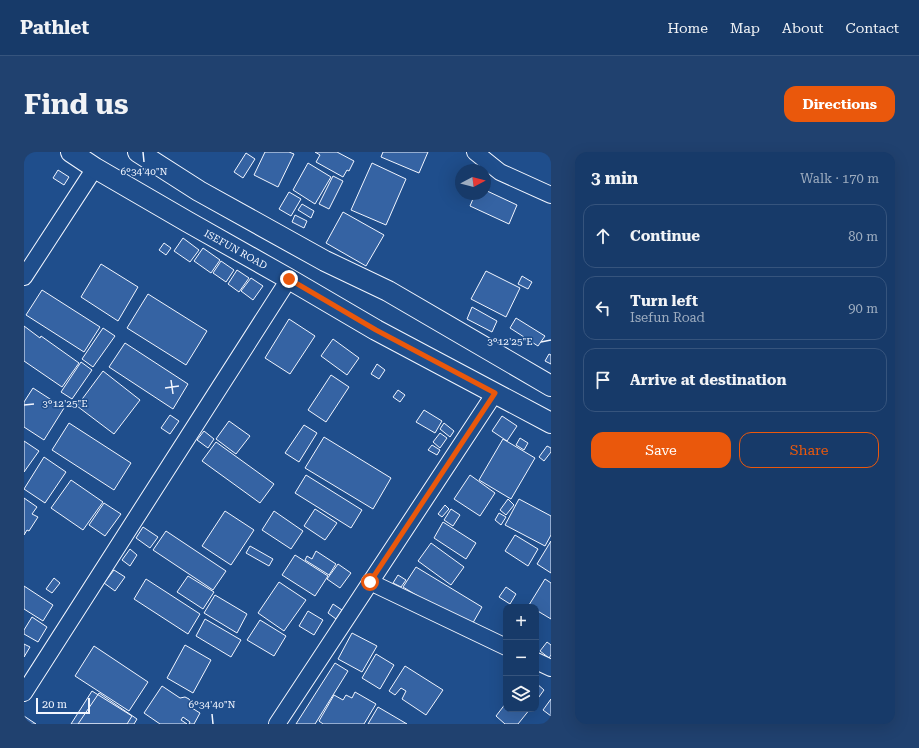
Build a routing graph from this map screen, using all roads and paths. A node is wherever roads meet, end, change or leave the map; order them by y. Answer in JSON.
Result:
{"nodes":[{"id":1,"x":71,"y":152,"type":"edge"},
{"id":2,"x":138,"y":152,"type":"edge"},
{"id":3,"x":475,"y":152,"type":"edge"},
{"id":4,"x":96,"y":168,"type":"junction"},
{"id":5,"x":551,"y":195,"type":"edge"},
{"id":6,"x":24,"y":277,"type":"edge"},
{"id":7,"x":289,"y":279,"type":"junction"},
{"id":8,"x":551,"y":386,"type":"edge"},
{"id":9,"x":495,"y":393,"type":"junction"},
{"id":10,"x":551,"y":422,"type":"edge"},
{"id":11,"x":370,"y":582,"type":"junction"},
{"id":12,"x":503,"y":646,"type":"edge"},
{"id":13,"x":539,"y":662,"type":"edge"},
{"id":14,"x":551,"y":668,"type":"edge"},
{"id":15,"x":24,"y":693,"type":"edge"},
{"id":16,"x":277,"y":724,"type":"edge"}],
"edges":[{"from":1,"to":4,"type":"street","name":"ISEFUN ROAD"},
{"from":2,"to":8,"type":"street"},
{"from":3,"to":5,"type":"street"},
{"from":4,"to":6,"type":"street"},
{"from":4,"to":7,"type":"street","name":"ISEFUN ROAD"},
{"from":7,"to":9,"type":"street","name":"ISEFUN ROAD"},
{"from":7,"to":15,"type":"street"},
{"from":9,"to":10,"type":"street","name":"ISEFUN ROAD"},
{"from":9,"to":11,"type":"street"},
{"from":11,"to":12,"type":"street"},
{"from":11,"to":16,"type":"street"},
{"from":13,"to":14,"type":"street"}]}
